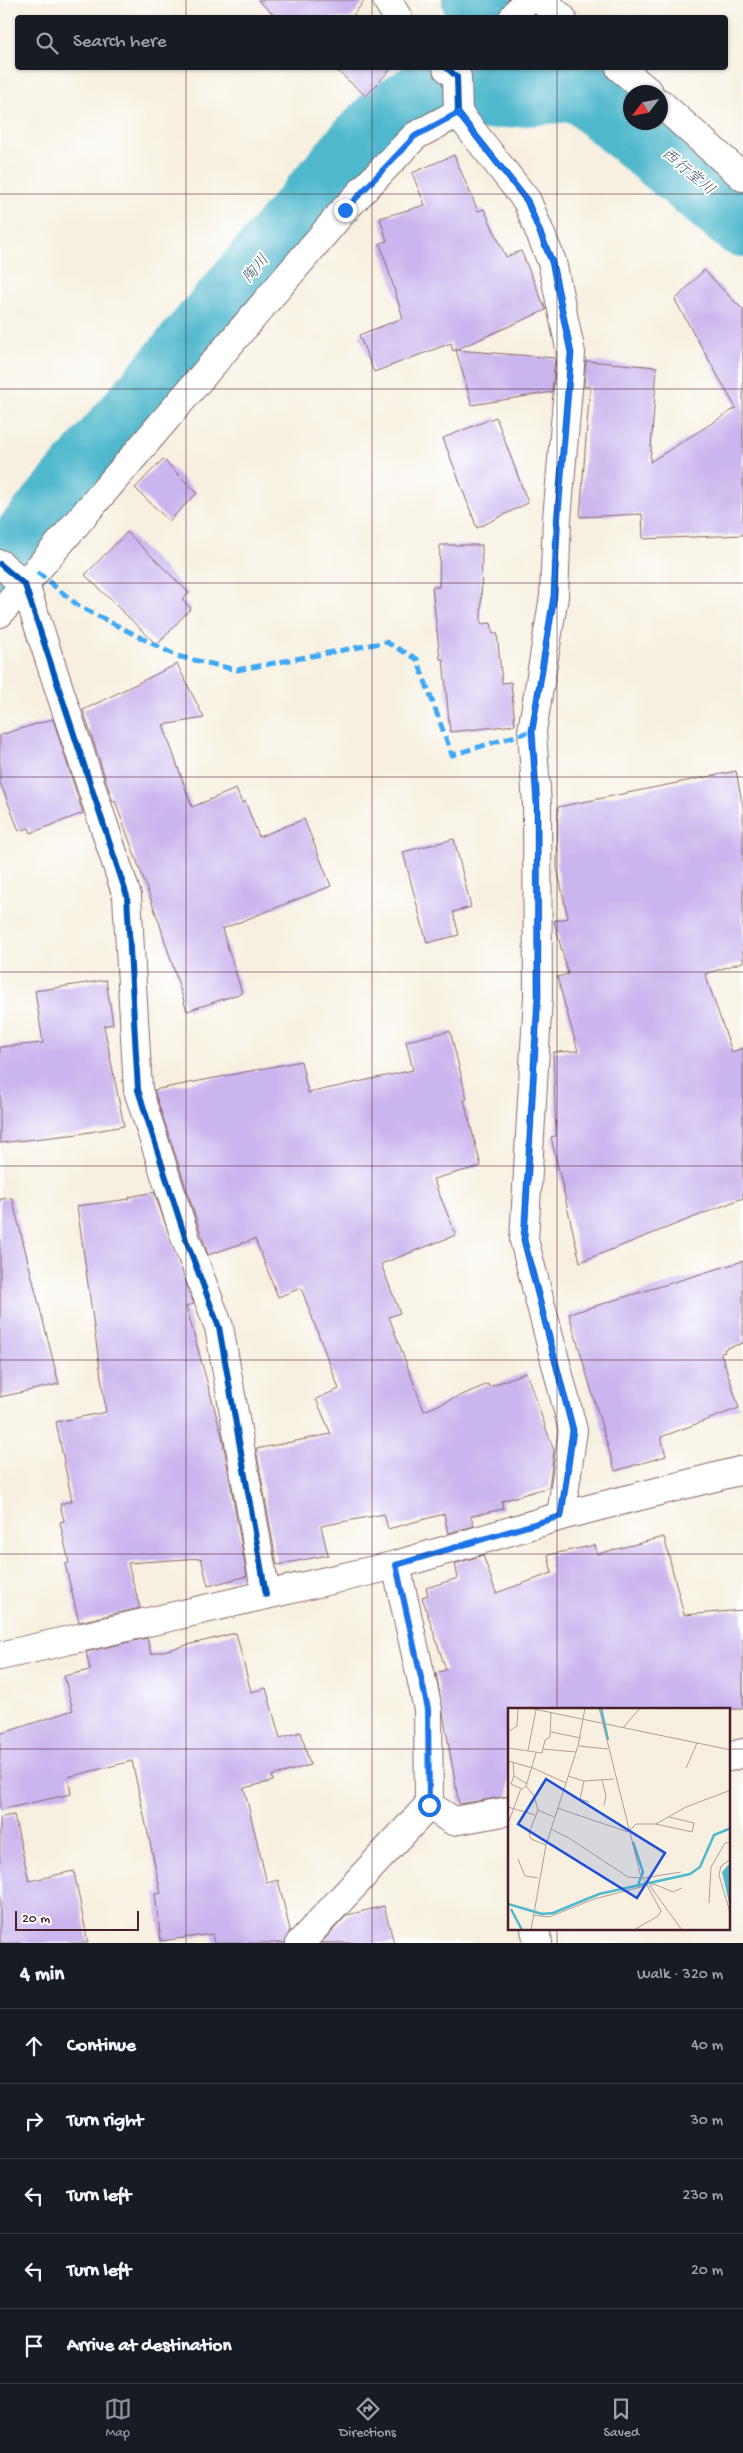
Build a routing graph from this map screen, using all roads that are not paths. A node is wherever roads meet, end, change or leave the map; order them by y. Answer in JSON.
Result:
{"nodes":[{"id":1,"x":387,"y":0,"type":"edge"},
{"id":2,"x":526,"y":0,"type":"edge"},
{"id":3,"x":541,"y":0,"type":"edge"},
{"id":4,"x":396,"y":15,"type":"edge"},
{"id":5,"x":515,"y":15,"type":"edge"},
{"id":6,"x":558,"y":15,"type":"edge"},
{"id":7,"x":622,"y":70,"type":"edge"},
{"id":8,"x":457,"y":71,"type":"edge"},
{"id":9,"x":640,"y":85,"type":"edge"},
{"id":10,"x":668,"y":110,"type":"edge"},
{"id":11,"x":458,"y":113,"type":"junction"},
{"id":12,"x":743,"y":177,"type":"edge"},
{"id":13,"x":13,"y":575,"type":"edge"},
{"id":14,"x":0,"y":613,"type":"edge"},
{"id":15,"x":743,"y":1470,"type":"edge"},
{"id":16,"x":561,"y":1516,"type":"junction"},
{"id":17,"x":396,"y":1565,"type":"junction"},
{"id":18,"x":266,"y":1595,"type":"junction"},
{"id":19,"x":0,"y":1656,"type":"edge"},
{"id":20,"x":743,"y":1753,"type":"edge"},
{"id":21,"x":730,"y":1756,"type":"edge"},
{"id":22,"x":429,"y":1805,"type":"junction"},
{"id":23,"x":508,"y":1814,"type":"edge"},
{"id":24,"x":535,"y":1930,"type":"edge"},
{"id":25,"x":300,"y":1943,"type":"edge"},
{"id":26,"x":538,"y":1943,"type":"edge"}],
"edges":[{"from":1,"to":4,"type":"street"},
{"from":2,"to":5,"type":"street"},
{"from":3,"to":6,"type":"street"},
{"from":7,"to":9,"type":"street"},
{"from":8,"to":11,"type":"street"},
{"from":10,"to":12,"type":"street"},
{"from":11,"to":13,"type":"street"},
{"from":11,"to":16,"type":"street"},
{"from":13,"to":14,"type":"street"},
{"from":13,"to":18,"type":"street"},
{"from":15,"to":16,"type":"street"},
{"from":16,"to":17,"type":"street"},
{"from":17,"to":18,"type":"street"},
{"from":17,"to":22,"type":"street"},
{"from":18,"to":19,"type":"street"},
{"from":20,"to":21,"type":"street"},
{"from":22,"to":23,"type":"street"},
{"from":22,"to":25,"type":"street"},
{"from":24,"to":26,"type":"street"}]}
